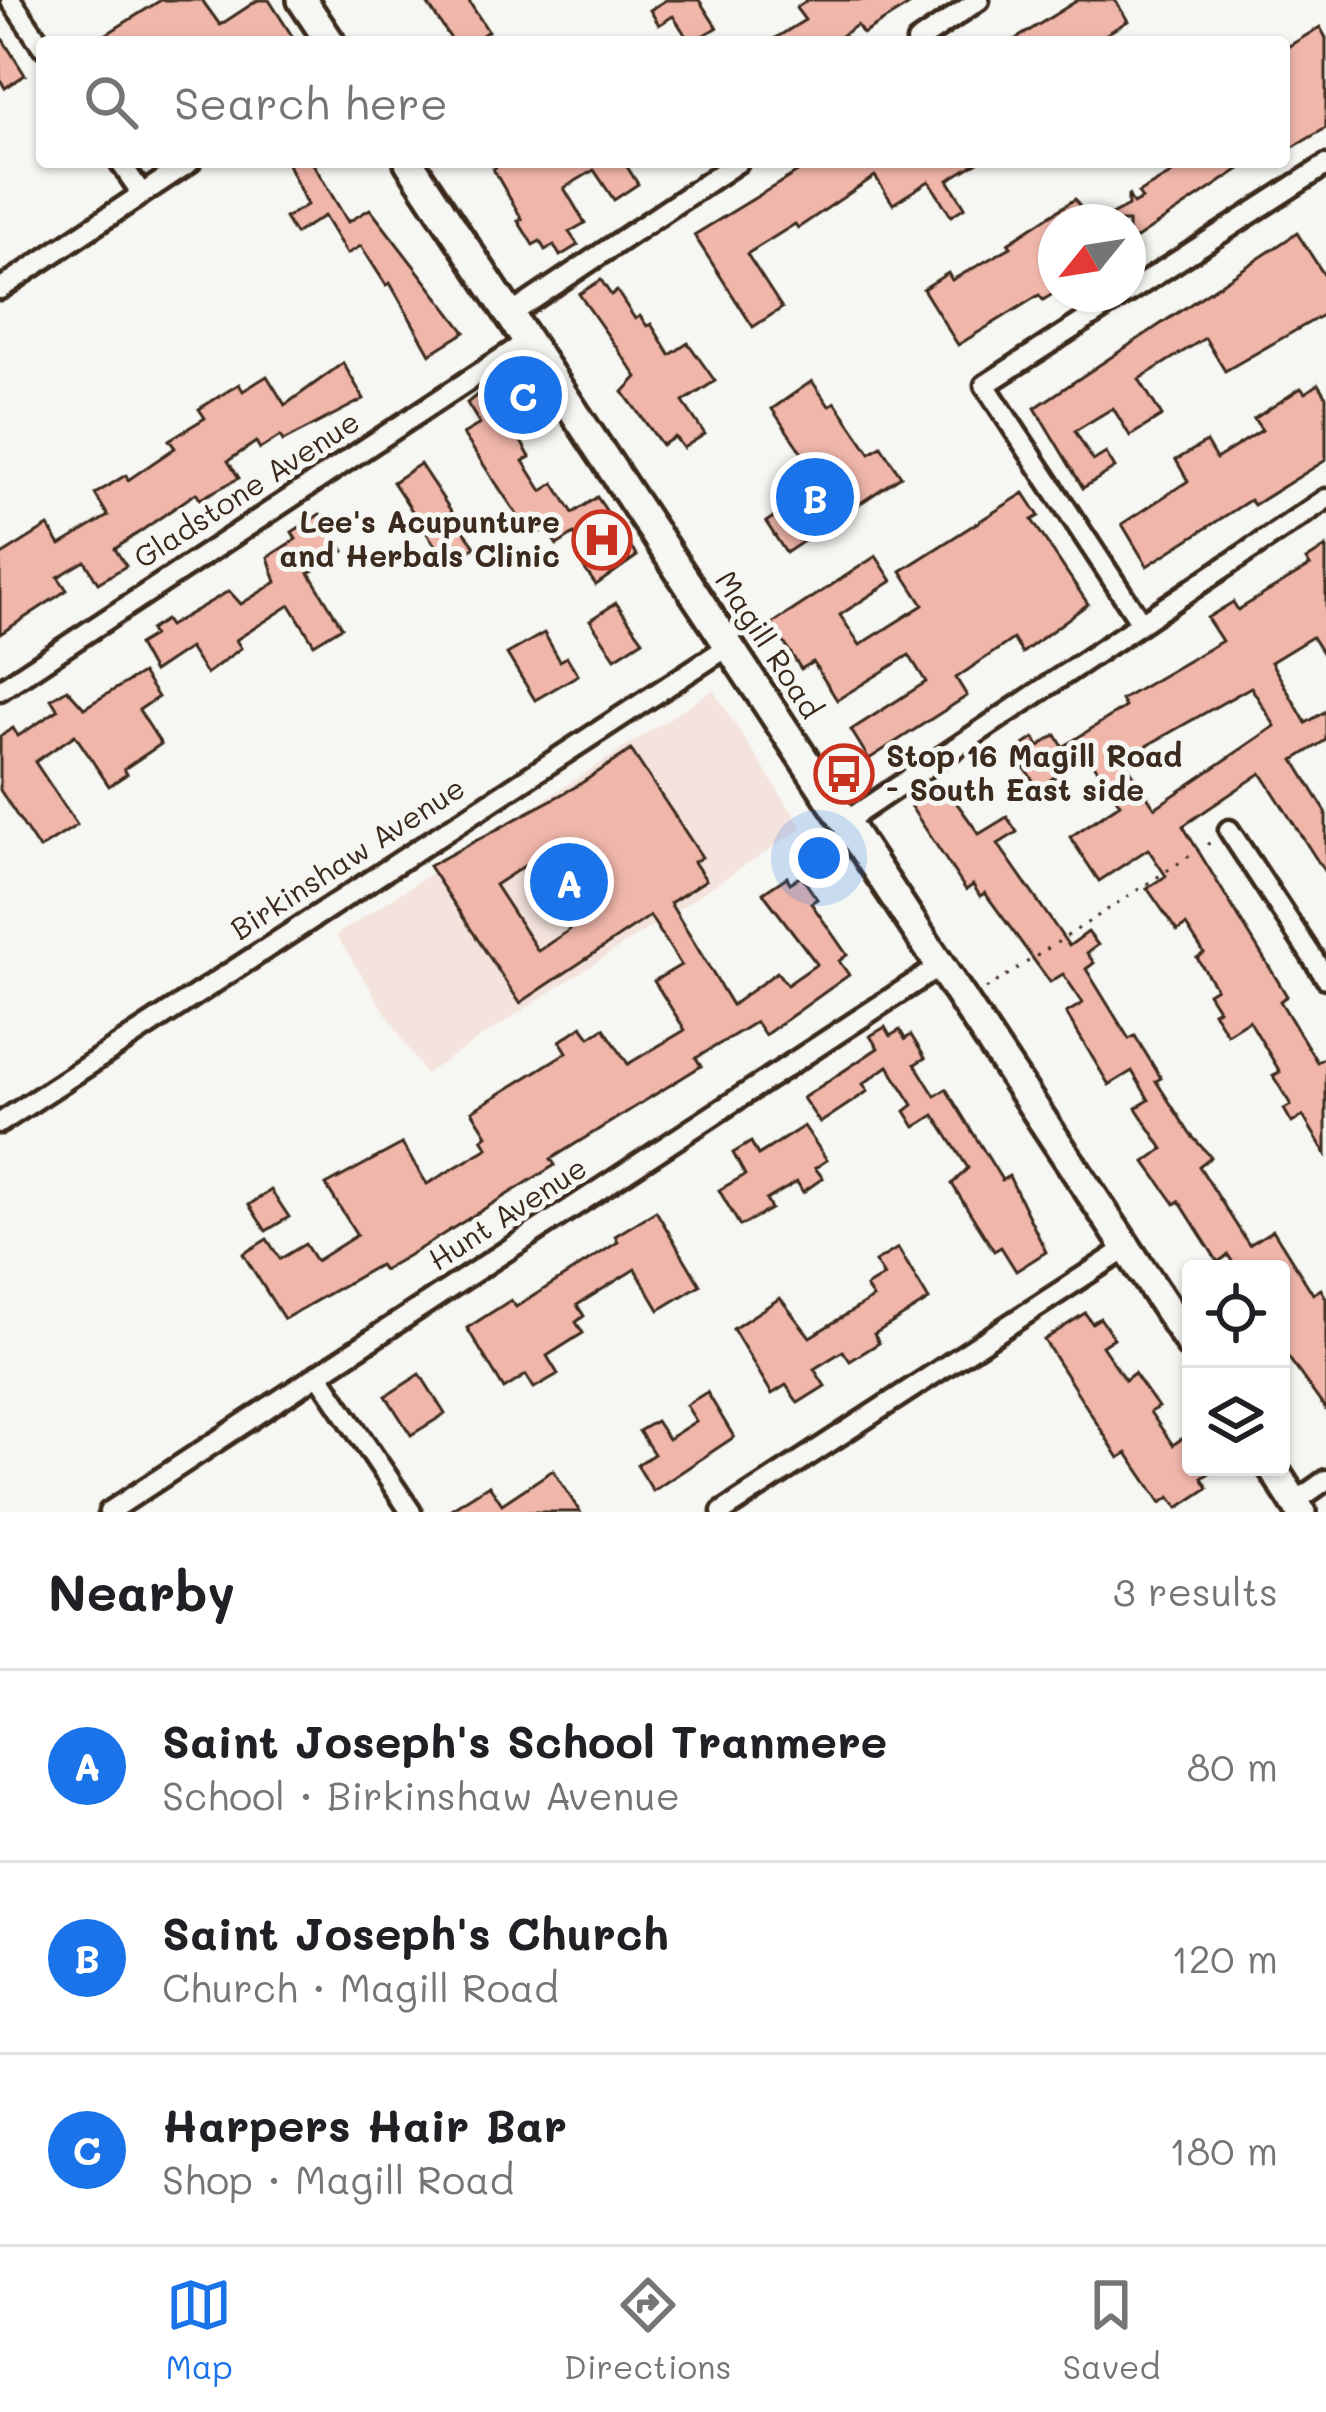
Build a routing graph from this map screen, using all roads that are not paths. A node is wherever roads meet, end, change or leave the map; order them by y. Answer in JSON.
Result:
{"nodes":[{"id":1,"x":11,"y":0,"type":"edge"},
{"id":2,"x":302,"y":0,"type":"edge"},
{"id":3,"x":979,"y":0,"type":"edge"},
{"id":4,"x":326,"y":36,"type":"edge"},
{"id":5,"x":926,"y":36,"type":"edge"},
{"id":6,"x":36,"y":37,"type":"edge"},
{"id":7,"x":1326,"y":165,"type":"edge"},
{"id":8,"x":124,"y":168,"type":"edge"},
{"id":9,"x":181,"y":168,"type":"edge"},
{"id":10,"x":413,"y":168,"type":"edge"},
{"id":11,"x":729,"y":168,"type":"edge"},
{"id":12,"x":142,"y":194,"type":"junction"},
{"id":13,"x":1146,"y":281,"type":"edge"},
{"id":14,"x":0,"y":289,"type":"edge"},
{"id":15,"x":1098,"y":312,"type":"edge"},
{"id":16,"x":510,"y":315,"type":"junction"},
{"id":17,"x":528,"y":341,"type":"junction"},
{"id":18,"x":1326,"y":500,"type":"edge"},
{"id":19,"x":1140,"y":621,"type":"junction"},
{"id":20,"x":729,"y":646,"type":"junction"},
{"id":21,"x":0,"y":690,"type":"edge"},
{"id":22,"x":845,"y":823,"type":"junction"},
{"id":23,"x":1229,"y":830,"type":"road end"},
{"id":24,"x":940,"y":966,"type":"junction"},
{"id":25,"x":1326,"y":978,"type":"edge"},
{"id":26,"x":0,"y":1123,"type":"edge"},
{"id":27,"x":1127,"y":1248,"type":"junction"},
{"id":28,"x":1182,"y":1331,"type":"edge"},
{"id":29,"x":318,"y":1374,"type":"junction"},
{"id":30,"x":1277,"y":1476,"type":"edge"},
{"id":31,"x":1326,"y":1480,"type":"edge"},
{"id":32,"x":1298,"y":1507,"type":"edge"},
{"id":33,"x":109,"y":1512,"type":"edge"},
{"id":34,"x":411,"y":1512,"type":"edge"},
{"id":35,"x":722,"y":1512,"type":"edge"}],
"edges":[{"from":1,"to":6,"type":"street"},
{"from":2,"to":4,"type":"main road"},
{"from":3,"to":5,"type":"street"},
{"from":7,"to":13,"type":"street"},
{"from":8,"to":12,"type":"street"},
{"from":9,"to":12,"type":"street"},
{"from":10,"to":16,"type":"main road","name":"Magill Road"},
{"from":11,"to":16,"type":"street"},
{"from":12,"to":14,"type":"street"},
{"from":15,"to":19,"type":"street"},
{"from":16,"to":17,"type":"main road","name":"Magill Road"},
{"from":17,"to":20,"type":"main road","name":"Magill Road"},
{"from":17,"to":21,"type":"street","name":"Gladstone Avenue"},
{"from":18,"to":19,"type":"street"},
{"from":19,"to":22,"type":"street"},
{"from":20,"to":22,"type":"main road","name":"Magill Road"},
{"from":20,"to":26,"type":"street","name":"Birkinshaw Avenue"},
{"from":22,"to":24,"type":"main road","name":"Magill Road"},
{"from":23,"to":25,"type":"street"},
{"from":24,"to":27,"type":"main road","name":"Magill Road"},
{"from":24,"to":29,"type":"street","name":"Hunt Avenue"},
{"from":27,"to":28,"type":"main road","name":"Magill Road"},
{"from":27,"to":35,"type":"street"},
{"from":29,"to":33,"type":"street","name":"Hunt Avenue"},
{"from":29,"to":34,"type":"street"},
{"from":30,"to":32,"type":"main road"},
{"from":31,"to":32,"type":"street"}]}
